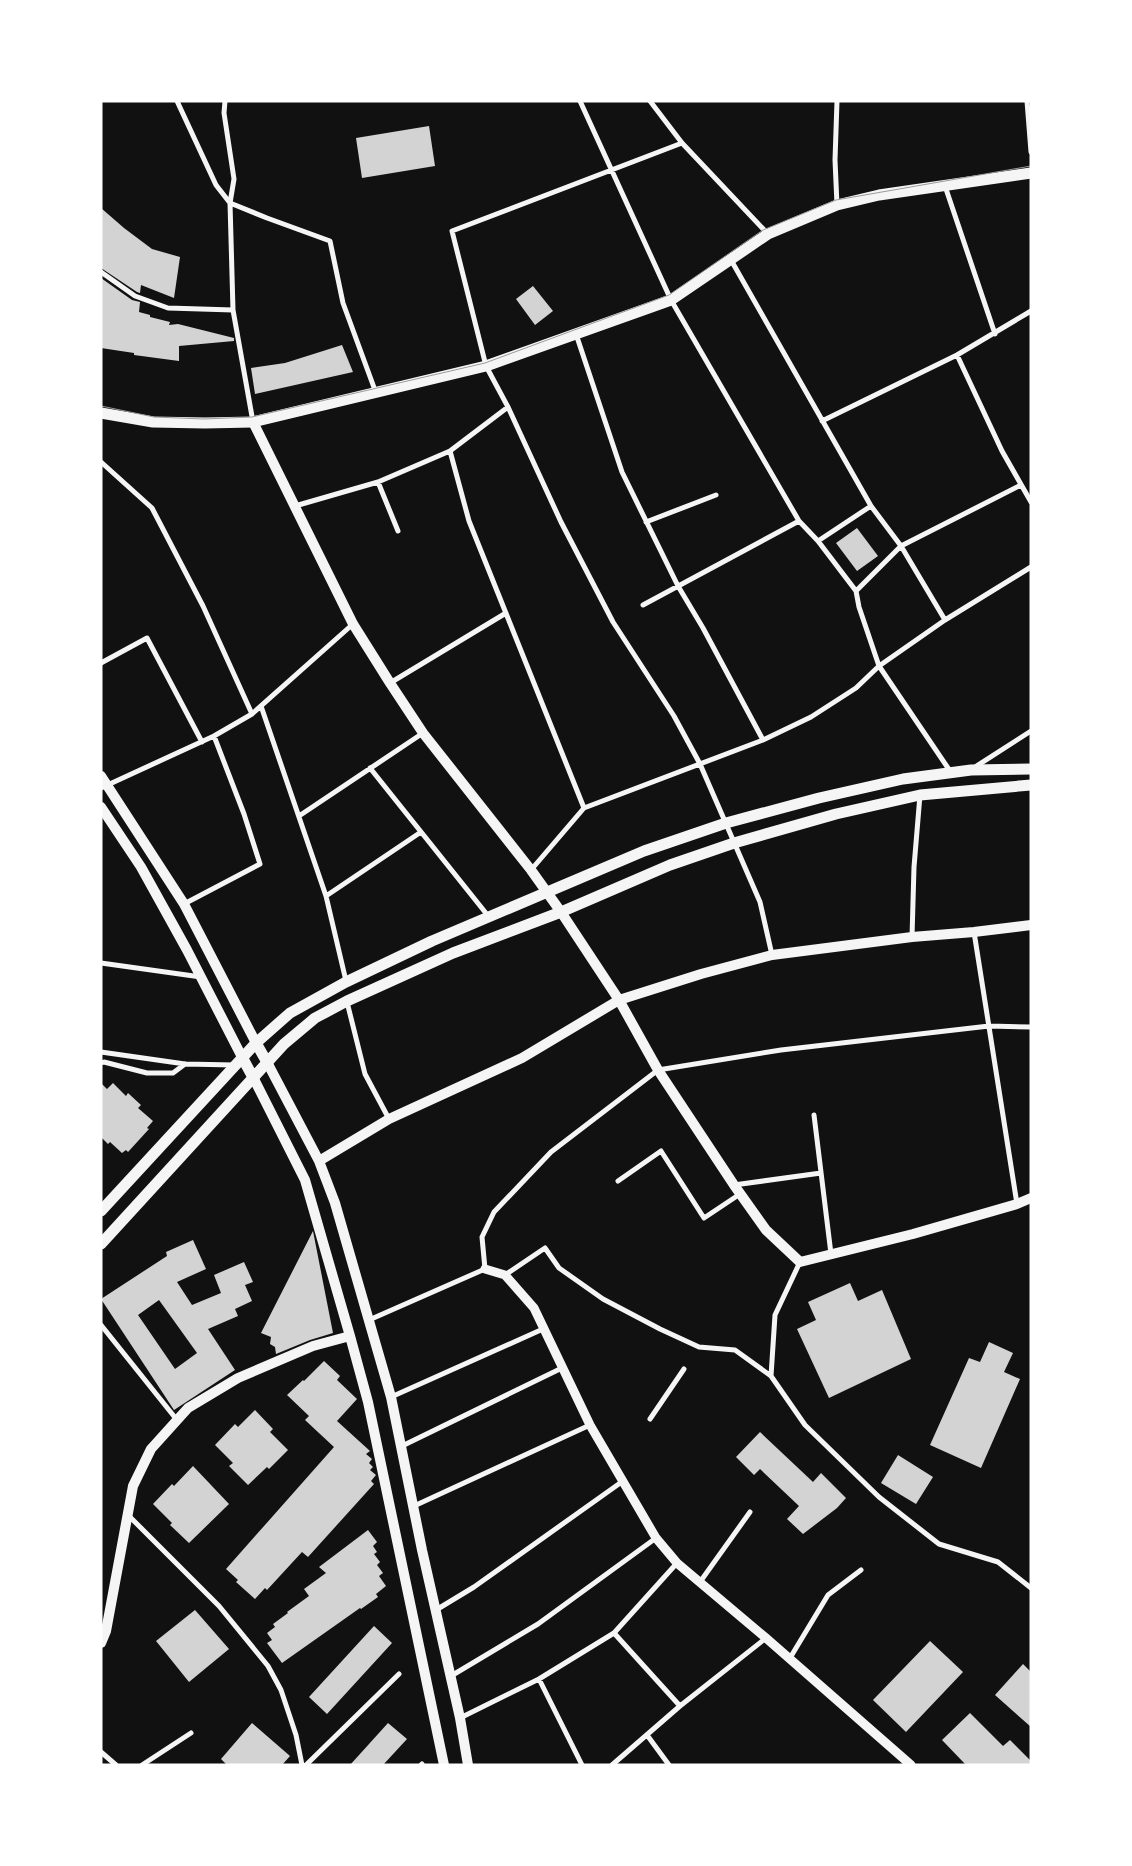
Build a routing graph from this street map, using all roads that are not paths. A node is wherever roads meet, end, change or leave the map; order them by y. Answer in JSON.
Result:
{"nodes":[{"id":1,"x":177,"y":101,"type":"edge"},
{"id":2,"x":225,"y":101,"type":"edge"},
{"id":3,"x":580,"y":101,"type":"edge"},
{"id":4,"x":650,"y":101,"type":"edge"},
{"id":5,"x":837,"y":101,"type":"edge"},
{"id":6,"x":1027,"y":101,"type":"edge"},
{"id":7,"x":682,"y":143,"type":"junction"},
{"id":8,"x":1031,"y":152,"type":"edge"},
{"id":9,"x":612,"y":171,"type":"junction"},
{"id":10,"x":1031,"y":173,"type":"edge"},
{"id":11,"x":945,"y":186,"type":"junction"},
{"id":12,"x":230,"y":203,"type":"junction"},
{"id":13,"x":837,"y":205,"type":"junction"},
{"id":14,"x":768,"y":234,"type":"junction"},
{"id":15,"x":730,"y":259,"type":"junction"},
{"id":16,"x":101,"y":272,"type":"edge"},
{"id":17,"x":671,"y":300,"type":"junction"},
{"id":18,"x":233,"y":310,"type":"junction"},
{"id":19,"x":1031,"y":311,"type":"edge"},
{"id":20,"x":576,"y":334,"type":"junction"},
{"id":21,"x":994,"y":334,"type":"junction"},
{"id":22,"x":957,"y":355,"type":"junction"},
{"id":23,"x":486,"y":366,"type":"junction"},
{"id":24,"x":376,"y":394,"type":"junction"},
{"id":25,"x":508,"y":407,"type":"junction"},
{"id":26,"x":101,"y":413,"type":"edge"},
{"id":27,"x":822,"y":421,"type":"junction"},
{"id":28,"x":253,"y":422,"type":"junction"},
{"id":29,"x":450,"y":451,"type":"junction"},
{"id":30,"x":101,"y":462,"type":"edge"},
{"id":31,"x":378,"y":482,"type":"junction"},
{"id":32,"x":1021,"y":485,"type":"junction"},
{"id":33,"x":716,"y":495,"type":"dead end"},
{"id":34,"x":1031,"y":502,"type":"edge"},
{"id":35,"x":294,"y":506,"type":"junction"},
{"id":36,"x":871,"y":506,"type":"junction"},
{"id":37,"x":800,"y":521,"type":"junction"},
{"id":38,"x":646,"y":522,"type":"junction"},
{"id":39,"x":398,"y":531,"type":"dead end"},
{"id":40,"x":818,"y":541,"type":"junction"},
{"id":41,"x":900,"y":546,"type":"junction"},
{"id":42,"x":1031,"y":567,"type":"edge"},
{"id":43,"x":678,"y":586,"type":"junction"},
{"id":44,"x":856,"y":591,"type":"junction"},
{"id":45,"x":644,"y":605,"type":"dead end"},
{"id":46,"x":506,"y":613,"type":"junction"},
{"id":47,"x":945,"y":620,"type":"junction"},
{"id":48,"x":353,"y":624,"type":"junction"},
{"id":49,"x":101,"y":663,"type":"edge"},
{"id":50,"x":879,"y":666,"type":"junction"},
{"id":51,"x":390,"y":683,"type":"junction"},
{"id":52,"x":261,"y":706,"type":"junction"},
{"id":53,"x":252,"y":714,"type":"junction"},
{"id":54,"x":1031,"y":731,"type":"edge"},
{"id":55,"x":424,"y":733,"type":"junction"},
{"id":56,"x":214,"y":736,"type":"junction"},
{"id":57,"x":763,"y":740,"type":"junction"},
{"id":58,"x":202,"y":742,"type":"junction"},
{"id":59,"x":700,"y":764,"type":"junction"},
{"id":60,"x":370,"y":768,"type":"junction"},
{"id":61,"x":1031,"y":769,"type":"edge"},
{"id":62,"x":971,"y":770,"type":"junction"},
{"id":63,"x":950,"y":772,"type":"junction"},
{"id":64,"x":101,"y":776,"type":"edge"},
{"id":65,"x":1031,"y":785,"type":"edge"},
{"id":66,"x":105,"y":786,"type":"edge"},
{"id":67,"x":920,"y":796,"type":"junction"},
{"id":68,"x":101,"y":807,"type":"edge"},
{"id":69,"x":584,"y":808,"type":"junction"},
{"id":70,"x":299,"y":816,"type":"junction"},
{"id":71,"x":726,"y":823,"type":"junction"},
{"id":72,"x":421,"y":832,"type":"junction"},
{"id":73,"x":734,"y":843,"type":"junction"},
{"id":74,"x":531,"y":870,"type":"junction"},
{"id":75,"x":548,"y":893,"type":"junction"},
{"id":76,"x":326,"y":896,"type":"junction"},
{"id":77,"x":184,"y":904,"type":"junction"},
{"id":78,"x":561,"y":912,"type":"junction"},
{"id":79,"x":490,"y":917,"type":"junction"},
{"id":80,"x":1031,"y":925,"type":"edge"},
{"id":81,"x":974,"y":932,"type":"junction"},
{"id":82,"x":912,"y":936,"type":"junction"},
{"id":83,"x":772,"y":955,"type":"junction"},
{"id":84,"x":101,"y":963,"type":"edge"},
{"id":85,"x":201,"y":978,"type":"junction"},
{"id":86,"x":346,"y":982,"type":"junction"},
{"id":87,"x":619,"y":1000,"type":"junction"},
{"id":88,"x":347,"y":1001,"type":"junction"},
{"id":89,"x":989,"y":1026,"type":"junction"},
{"id":90,"x":1031,"y":1027,"type":"edge"},
{"id":91,"x":256,"y":1043,"type":"junction"},
{"id":92,"x":101,"y":1052,"type":"edge"},
{"id":93,"x":238,"y":1061,"type":"junction"},
{"id":94,"x":101,"y":1063,"type":"edge"},
{"id":95,"x":185,"y":1064,"type":"junction"},
{"id":96,"x":268,"y":1064,"type":"junction"},
{"id":97,"x":658,"y":1070,"type":"junction"},
{"id":98,"x":254,"y":1078,"type":"junction"},
{"id":99,"x":814,"y":1115,"type":"dead end"},
{"id":100,"x":389,"y":1119,"type":"junction"},
{"id":101,"x":319,"y":1161,"type":"junction"},
{"id":102,"x":821,"y":1173,"type":"junction"},
{"id":103,"x":618,"y":1181,"type":"dead end"},
{"id":104,"x":734,"y":1185,"type":"junction"},
{"id":105,"x":741,"y":1194,"type":"junction"},
{"id":106,"x":1031,"y":1198,"type":"edge"},
{"id":107,"x":1017,"y":1204,"type":"junction"},
{"id":108,"x":101,"y":1211,"type":"edge"},
{"id":109,"x":101,"y":1244,"type":"edge"},
{"id":110,"x":831,"y":1254,"type":"junction"},
{"id":111,"x":800,"y":1262,"type":"junction"},
{"id":112,"x":485,"y":1269,"type":"junction"},
{"id":113,"x":505,"y":1275,"type":"junction"},
{"id":114,"x":368,"y":1320,"type":"junction"},
{"id":115,"x":101,"y":1326,"type":"edge"},
{"id":116,"x":544,"y":1329,"type":"junction"},
{"id":117,"x":350,"y":1336,"type":"junction"},
{"id":118,"x":562,"y":1368,"type":"junction"},
{"id":119,"x":684,"y":1369,"type":"dead end"},
{"id":120,"x":771,"y":1376,"type":"junction"},
{"id":121,"x":391,"y":1398,"type":"junction"},
{"id":122,"x":650,"y":1419,"type":"dead end"},
{"id":123,"x":177,"y":1420,"type":"junction"},
{"id":124,"x":590,"y":1425,"type":"junction"},
{"id":125,"x":402,"y":1446,"type":"junction"},
{"id":126,"x":623,"y":1481,"type":"junction"},
{"id":127,"x":413,"y":1507,"type":"junction"},
{"id":128,"x":750,"y":1512,"type":"dead end"},
{"id":129,"x":128,"y":1515,"type":"junction"},
{"id":130,"x":656,"y":1538,"type":"junction"},
{"id":131,"x":677,"y":1563,"type":"junction"},
{"id":132,"x":861,"y":1570,"type":"dead end"},
{"id":133,"x":700,"y":1582,"type":"junction"},
{"id":134,"x":1031,"y":1588,"type":"edge"},
{"id":135,"x":435,"y":1610,"type":"junction"},
{"id":136,"x":614,"y":1633,"type":"junction"},
{"id":137,"x":766,"y":1638,"type":"junction"},
{"id":138,"x":101,"y":1643,"type":"edge"},
{"id":139,"x":790,"y":1658,"type":"junction"},
{"id":140,"x":400,"y":1674,"type":"dead end"},
{"id":141,"x":450,"y":1677,"type":"junction"},
{"id":142,"x":539,"y":1679,"type":"junction"},
{"id":143,"x":680,"y":1706,"type":"junction"},
{"id":144,"x":460,"y":1718,"type":"junction"},
{"id":145,"x":191,"y":1733,"type":"dead end"},
{"id":146,"x":647,"y":1734,"type":"junction"},
{"id":147,"x":101,"y":1752,"type":"edge"},
{"id":148,"x":908,"y":1763,"type":"edge"},
{"id":149,"x":116,"y":1765,"type":"edge"},
{"id":150,"x":142,"y":1765,"type":"edge"},
{"id":151,"x":302,"y":1765,"type":"edge"},
{"id":152,"x":306,"y":1765,"type":"edge"},
{"id":153,"x":444,"y":1765,"type":"edge"},
{"id":154,"x":468,"y":1765,"type":"edge"},
{"id":155,"x":582,"y":1765,"type":"edge"},
{"id":156,"x":612,"y":1765,"type":"edge"},
{"id":157,"x":669,"y":1765,"type":"edge"},
{"id":158,"x":898,"y":1765,"type":"edge"}],
"edges":[{"from":1,"to":12,"type":"street"},
{"from":2,"to":12,"type":"street"},
{"from":3,"to":9,"type":"street"},
{"from":4,"to":7,"type":"street"},
{"from":5,"to":13,"type":"street"},
{"from":6,"to":8,"type":"street"},
{"from":7,"to":9,"type":"street"},
{"from":7,"to":14,"type":"street"},
{"from":9,"to":17,"type":"street"},
{"from":9,"to":23,"type":"street"},
{"from":10,"to":11,"type":"main road"},
{"from":11,"to":13,"type":"main road"},
{"from":11,"to":21,"type":"street"},
{"from":12,"to":18,"type":"street"},
{"from":12,"to":24,"type":"street"},
{"from":13,"to":14,"type":"main road"},
{"from":14,"to":15,"type":"main road"},
{"from":15,"to":17,"type":"main road"},
{"from":15,"to":27,"type":"street"},
{"from":16,"to":18,"type":"street"},
{"from":17,"to":20,"type":"main road"},
{"from":17,"to":37,"type":"street"},
{"from":18,"to":28,"type":"street"},
{"from":19,"to":21,"type":"street"},
{"from":20,"to":23,"type":"main road"},
{"from":20,"to":38,"type":"street"},
{"from":21,"to":22,"type":"street"},
{"from":22,"to":27,"type":"street"},
{"from":22,"to":32,"type":"street"},
{"from":23,"to":24,"type":"main road"},
{"from":23,"to":25,"type":"street"},
{"from":24,"to":28,"type":"main road"},
{"from":25,"to":29,"type":"street"},
{"from":25,"to":59,"type":"street"},
{"from":26,"to":28,"type":"main road"},
{"from":27,"to":36,"type":"street"},
{"from":28,"to":35,"type":"main road"},
{"from":29,"to":31,"type":"street"},
{"from":29,"to":46,"type":"street"},
{"from":30,"to":53,"type":"street"},
{"from":31,"to":35,"type":"street"},
{"from":31,"to":39,"type":"street"},
{"from":32,"to":34,"type":"street"},
{"from":32,"to":41,"type":"street"},
{"from":33,"to":38,"type":"street"},
{"from":35,"to":48,"type":"main road"},
{"from":36,"to":40,"type":"street"},
{"from":36,"to":41,"type":"street"},
{"from":37,"to":40,"type":"street"},
{"from":37,"to":43,"type":"street"},
{"from":38,"to":43,"type":"street"},
{"from":40,"to":44,"type":"street"},
{"from":41,"to":44,"type":"street"},
{"from":41,"to":47,"type":"street"},
{"from":42,"to":47,"type":"street"},
{"from":43,"to":45,"type":"street"},
{"from":43,"to":57,"type":"street"},
{"from":44,"to":50,"type":"street"},
{"from":46,"to":51,"type":"street"},
{"from":46,"to":69,"type":"street"},
{"from":47,"to":50,"type":"street"},
{"from":48,"to":51,"type":"main road"},
{"from":48,"to":52,"type":"street"},
{"from":49,"to":58,"type":"street"},
{"from":50,"to":57,"type":"street"},
{"from":50,"to":63,"type":"street"},
{"from":51,"to":55,"type":"main road"},
{"from":52,"to":53,"type":"street"},
{"from":52,"to":70,"type":"street"},
{"from":53,"to":56,"type":"street"},
{"from":54,"to":62,"type":"street"},
{"from":55,"to":60,"type":"street"},
{"from":55,"to":74,"type":"main road"},
{"from":56,"to":58,"type":"street"},
{"from":56,"to":77,"type":"street"},
{"from":57,"to":59,"type":"street"},
{"from":58,"to":66,"type":"street"},
{"from":59,"to":69,"type":"street"},
{"from":59,"to":71,"type":"street"},
{"from":60,"to":70,"type":"street"},
{"from":60,"to":72,"type":"street"},
{"from":61,"to":62,"type":"main road"},
{"from":62,"to":63,"type":"main road"},
{"from":63,"to":71,"type":"main road"},
{"from":64,"to":66,"type":"main road"},
{"from":65,"to":67,"type":"main road"},
{"from":66,"to":77,"type":"main road"},
{"from":67,"to":73,"type":"main road"},
{"from":67,"to":82,"type":"street"},
{"from":68,"to":85,"type":"main road"},
{"from":69,"to":74,"type":"street"},
{"from":70,"to":76,"type":"street"},
{"from":71,"to":73,"type":"street"},
{"from":71,"to":75,"type":"main road"},
{"from":72,"to":76,"type":"street"},
{"from":72,"to":79,"type":"street"},
{"from":73,"to":78,"type":"main road"},
{"from":73,"to":83,"type":"street"},
{"from":74,"to":75,"type":"main road"},
{"from":75,"to":78,"type":"main road"},
{"from":75,"to":79,"type":"main road"},
{"from":76,"to":86,"type":"street"},
{"from":77,"to":91,"type":"main road"},
{"from":78,"to":87,"type":"main road"},
{"from":78,"to":88,"type":"main road"},
{"from":79,"to":86,"type":"main road"},
{"from":80,"to":81,"type":"main road"},
{"from":81,"to":82,"type":"main road"},
{"from":81,"to":89,"type":"street"},
{"from":82,"to":83,"type":"main road"},
{"from":83,"to":87,"type":"main road"},
{"from":84,"to":85,"type":"street"},
{"from":85,"to":93,"type":"main road"},
{"from":86,"to":91,"type":"main road"},
{"from":87,"to":97,"type":"main road"},
{"from":87,"to":100,"type":"main road"},
{"from":88,"to":96,"type":"main road"},
{"from":88,"to":100,"type":"street"},
{"from":89,"to":90,"type":"street"},
{"from":89,"to":97,"type":"street"},
{"from":89,"to":107,"type":"street"},
{"from":91,"to":93,"type":"main road"},
{"from":91,"to":96,"type":"main road"},
{"from":92,"to":95,"type":"street"},
{"from":93,"to":95,"type":"street"},
{"from":93,"to":98,"type":"main road"},
{"from":93,"to":108,"type":"main road"},
{"from":94,"to":95,"type":"street"},
{"from":96,"to":98,"type":"main road"},
{"from":96,"to":101,"type":"main road"},
{"from":97,"to":104,"type":"main road"},
{"from":97,"to":112,"type":"street"},
{"from":98,"to":109,"type":"main road"},
{"from":98,"to":117,"type":"main road"},
{"from":99,"to":102,"type":"street"},
{"from":100,"to":101,"type":"main road"},
{"from":101,"to":114,"type":"main road"},
{"from":102,"to":104,"type":"street"},
{"from":102,"to":110,"type":"street"},
{"from":103,"to":105,"type":"street"},
{"from":104,"to":105,"type":"main road"},
{"from":105,"to":111,"type":"main road"},
{"from":106,"to":107,"type":"main road"},
{"from":107,"to":110,"type":"main road"},
{"from":110,"to":111,"type":"main road"},
{"from":111,"to":120,"type":"street"},
{"from":112,"to":113,"type":"street"},
{"from":112,"to":114,"type":"street"},
{"from":113,"to":116,"type":"street"},
{"from":113,"to":120,"type":"street"},
{"from":114,"to":121,"type":"main road"},
{"from":115,"to":123,"type":"street"},
{"from":116,"to":118,"type":"street"},
{"from":116,"to":121,"type":"street"},
{"from":117,"to":123,"type":"main road"},
{"from":117,"to":153,"type":"main road"},
{"from":118,"to":124,"type":"street"},
{"from":118,"to":125,"type":"street"},
{"from":119,"to":122,"type":"street"},
{"from":120,"to":134,"type":"street"},
{"from":121,"to":125,"type":"main road"},
{"from":123,"to":129,"type":"main road"},
{"from":124,"to":126,"type":"street"},
{"from":124,"to":127,"type":"street"},
{"from":125,"to":127,"type":"main road"},
{"from":126,"to":130,"type":"street"},
{"from":126,"to":135,"type":"street"},
{"from":127,"to":135,"type":"main road"},
{"from":128,"to":133,"type":"street"},
{"from":129,"to":138,"type":"main road"},
{"from":129,"to":151,"type":"street"},
{"from":130,"to":131,"type":"street"},
{"from":130,"to":141,"type":"street"},
{"from":131,"to":133,"type":"street"},
{"from":131,"to":136,"type":"street"},
{"from":132,"to":139,"type":"street"},
{"from":133,"to":137,"type":"street"},
{"from":135,"to":141,"type":"main road"},
{"from":136,"to":142,"type":"street"},
{"from":136,"to":143,"type":"street"},
{"from":137,"to":139,"type":"street"},
{"from":137,"to":143,"type":"street"},
{"from":139,"to":148,"type":"street"},
{"from":140,"to":152,"type":"street"},
{"from":141,"to":144,"type":"main road"},
{"from":142,"to":144,"type":"street"},
{"from":142,"to":155,"type":"street"},
{"from":143,"to":146,"type":"street"},
{"from":144,"to":154,"type":"main road"},
{"from":145,"to":150,"type":"street"},
{"from":146,"to":156,"type":"street"},
{"from":146,"to":157,"type":"street"},
{"from":147,"to":149,"type":"street"},
{"from":148,"to":158,"type":"street"}]}
